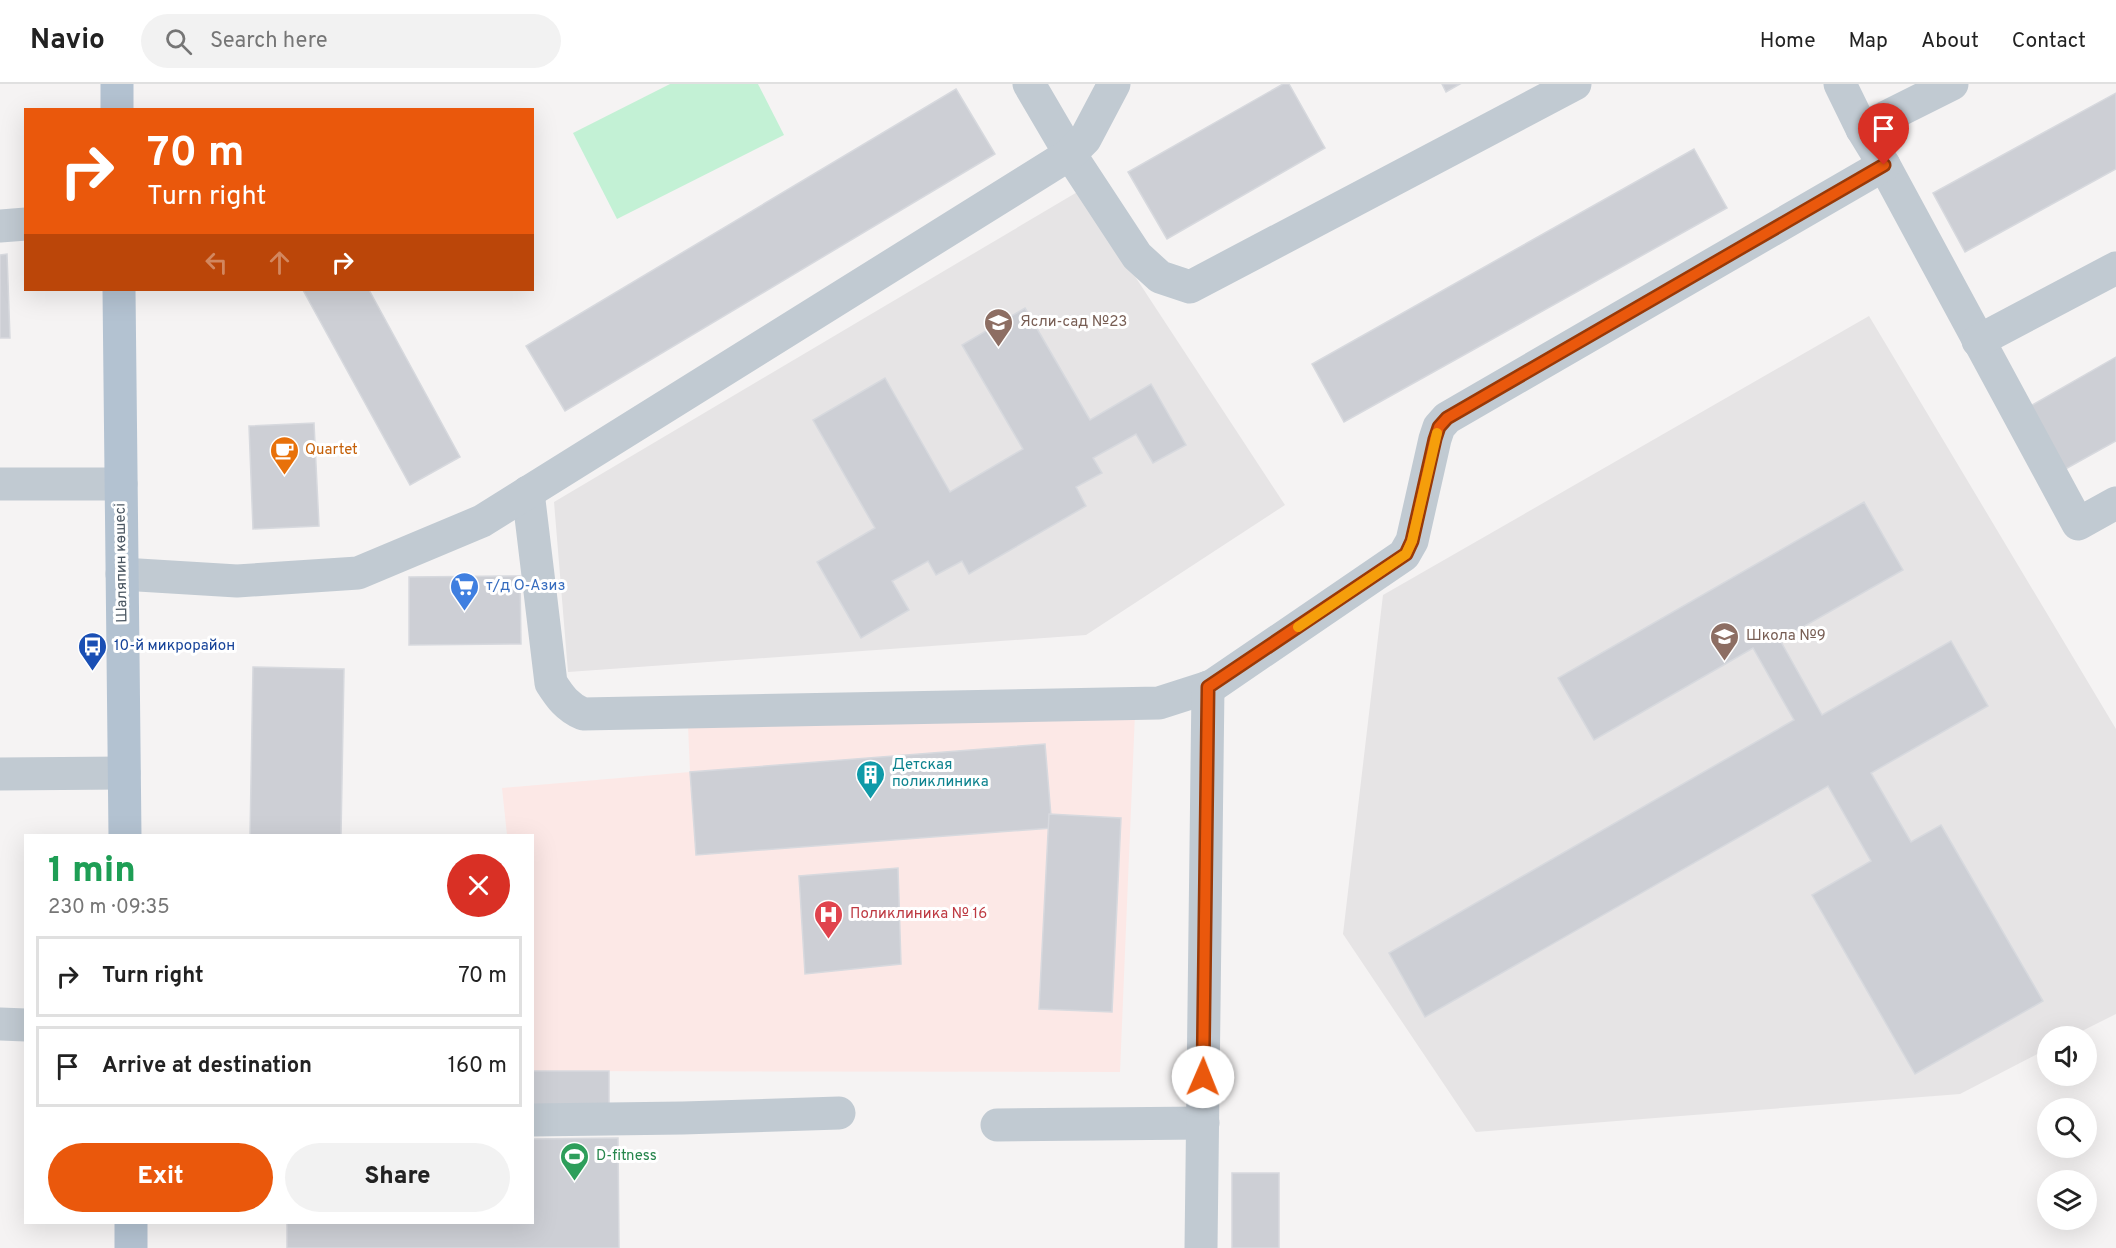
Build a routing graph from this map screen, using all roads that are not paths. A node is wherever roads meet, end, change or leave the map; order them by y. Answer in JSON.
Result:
{"nodes":[{"id":1,"x":117,"y":84,"type":"edge"},
{"id":2,"x":1029,"y":84,"type":"edge"},
{"id":3,"x":1114,"y":84,"type":"edge"},
{"id":4,"x":1575,"y":84,"type":"edge"},
{"id":5,"x":1840,"y":84,"type":"edge"},
{"id":6,"x":1952,"y":84,"type":"edge"},
{"id":7,"x":117,"y":108,"type":"edge"},
{"id":8,"x":1862,"y":129,"type":"junction"},
{"id":9,"x":1070,"y":154,"type":"junction"},
{"id":10,"x":1884,"y":165,"type":"junction"},
{"id":11,"x":24,"y":224,"type":"edge"},
{"id":12,"x":0,"y":226,"type":"edge"},
{"id":13,"x":2116,"y":268,"type":"edge"},
{"id":14,"x":119,"y":291,"type":"edge"},
{"id":15,"x":1978,"y":341,"type":"junction"},
{"id":16,"x":0,"y":484,"type":"edge"},
{"id":17,"x":121,"y":484,"type":"junction"},
{"id":18,"x":528,"y":492,"type":"junction"},
{"id":19,"x":2116,"y":503,"type":"edge"},
{"id":20,"x":122,"y":574,"type":"junction"},
{"id":21,"x":1208,"y":687,"type":"junction"},
{"id":22,"x":124,"y":773,"type":"junction"},
{"id":23,"x":0,"y":774,"type":"edge"},
{"id":24,"x":125,"y":834,"type":"edge"},
{"id":25,"x":0,"y":1024,"type":"edge"},
{"id":26,"x":24,"y":1024,"type":"edge"},
{"id":27,"x":839,"y":1113,"type":"dead end"},
{"id":28,"x":534,"y":1120,"type":"edge"},
{"id":29,"x":1203,"y":1123,"type":"junction"},
{"id":30,"x":998,"y":1125,"type":"dead end"},
{"id":31,"x":131,"y":1224,"type":"edge"},
{"id":32,"x":131,"y":1248,"type":"edge"},
{"id":33,"x":1201,"y":1248,"type":"edge"}],
"edges":[{"from":1,"to":7,"type":"main road"},
{"from":2,"to":9,"type":"lane"},
{"from":3,"to":9,"type":"lane"},
{"from":4,"to":9,"type":"lane"},
{"from":5,"to":8,"type":"lane"},
{"from":6,"to":8,"type":"lane"},
{"from":8,"to":10,"type":"lane"},
{"from":9,"to":18,"type":"lane"},
{"from":10,"to":15,"type":"lane"},
{"from":10,"to":21,"type":"lane"},
{"from":11,"to":12,"type":"lane"},
{"from":13,"to":15,"type":"lane"},
{"from":14,"to":17,"type":"main road","name":"Шаляпин көшесі"},
{"from":15,"to":19,"type":"lane"},
{"from":16,"to":17,"type":"lane"},
{"from":17,"to":20,"type":"main road","name":"Шаляпин көшесі"},
{"from":18,"to":20,"type":"lane"},
{"from":18,"to":21,"type":"lane"},
{"from":20,"to":22,"type":"main road","name":"Шаляпин көшесі"},
{"from":21,"to":29,"type":"lane"},
{"from":22,"to":23,"type":"lane"},
{"from":22,"to":24,"type":"main road","name":"Шаляпин көшесі"},
{"from":25,"to":26,"type":"lane"},
{"from":27,"to":28,"type":"lane"},
{"from":29,"to":30,"type":"lane"},
{"from":29,"to":33,"type":"lane"},
{"from":31,"to":32,"type":"main road"}]}
